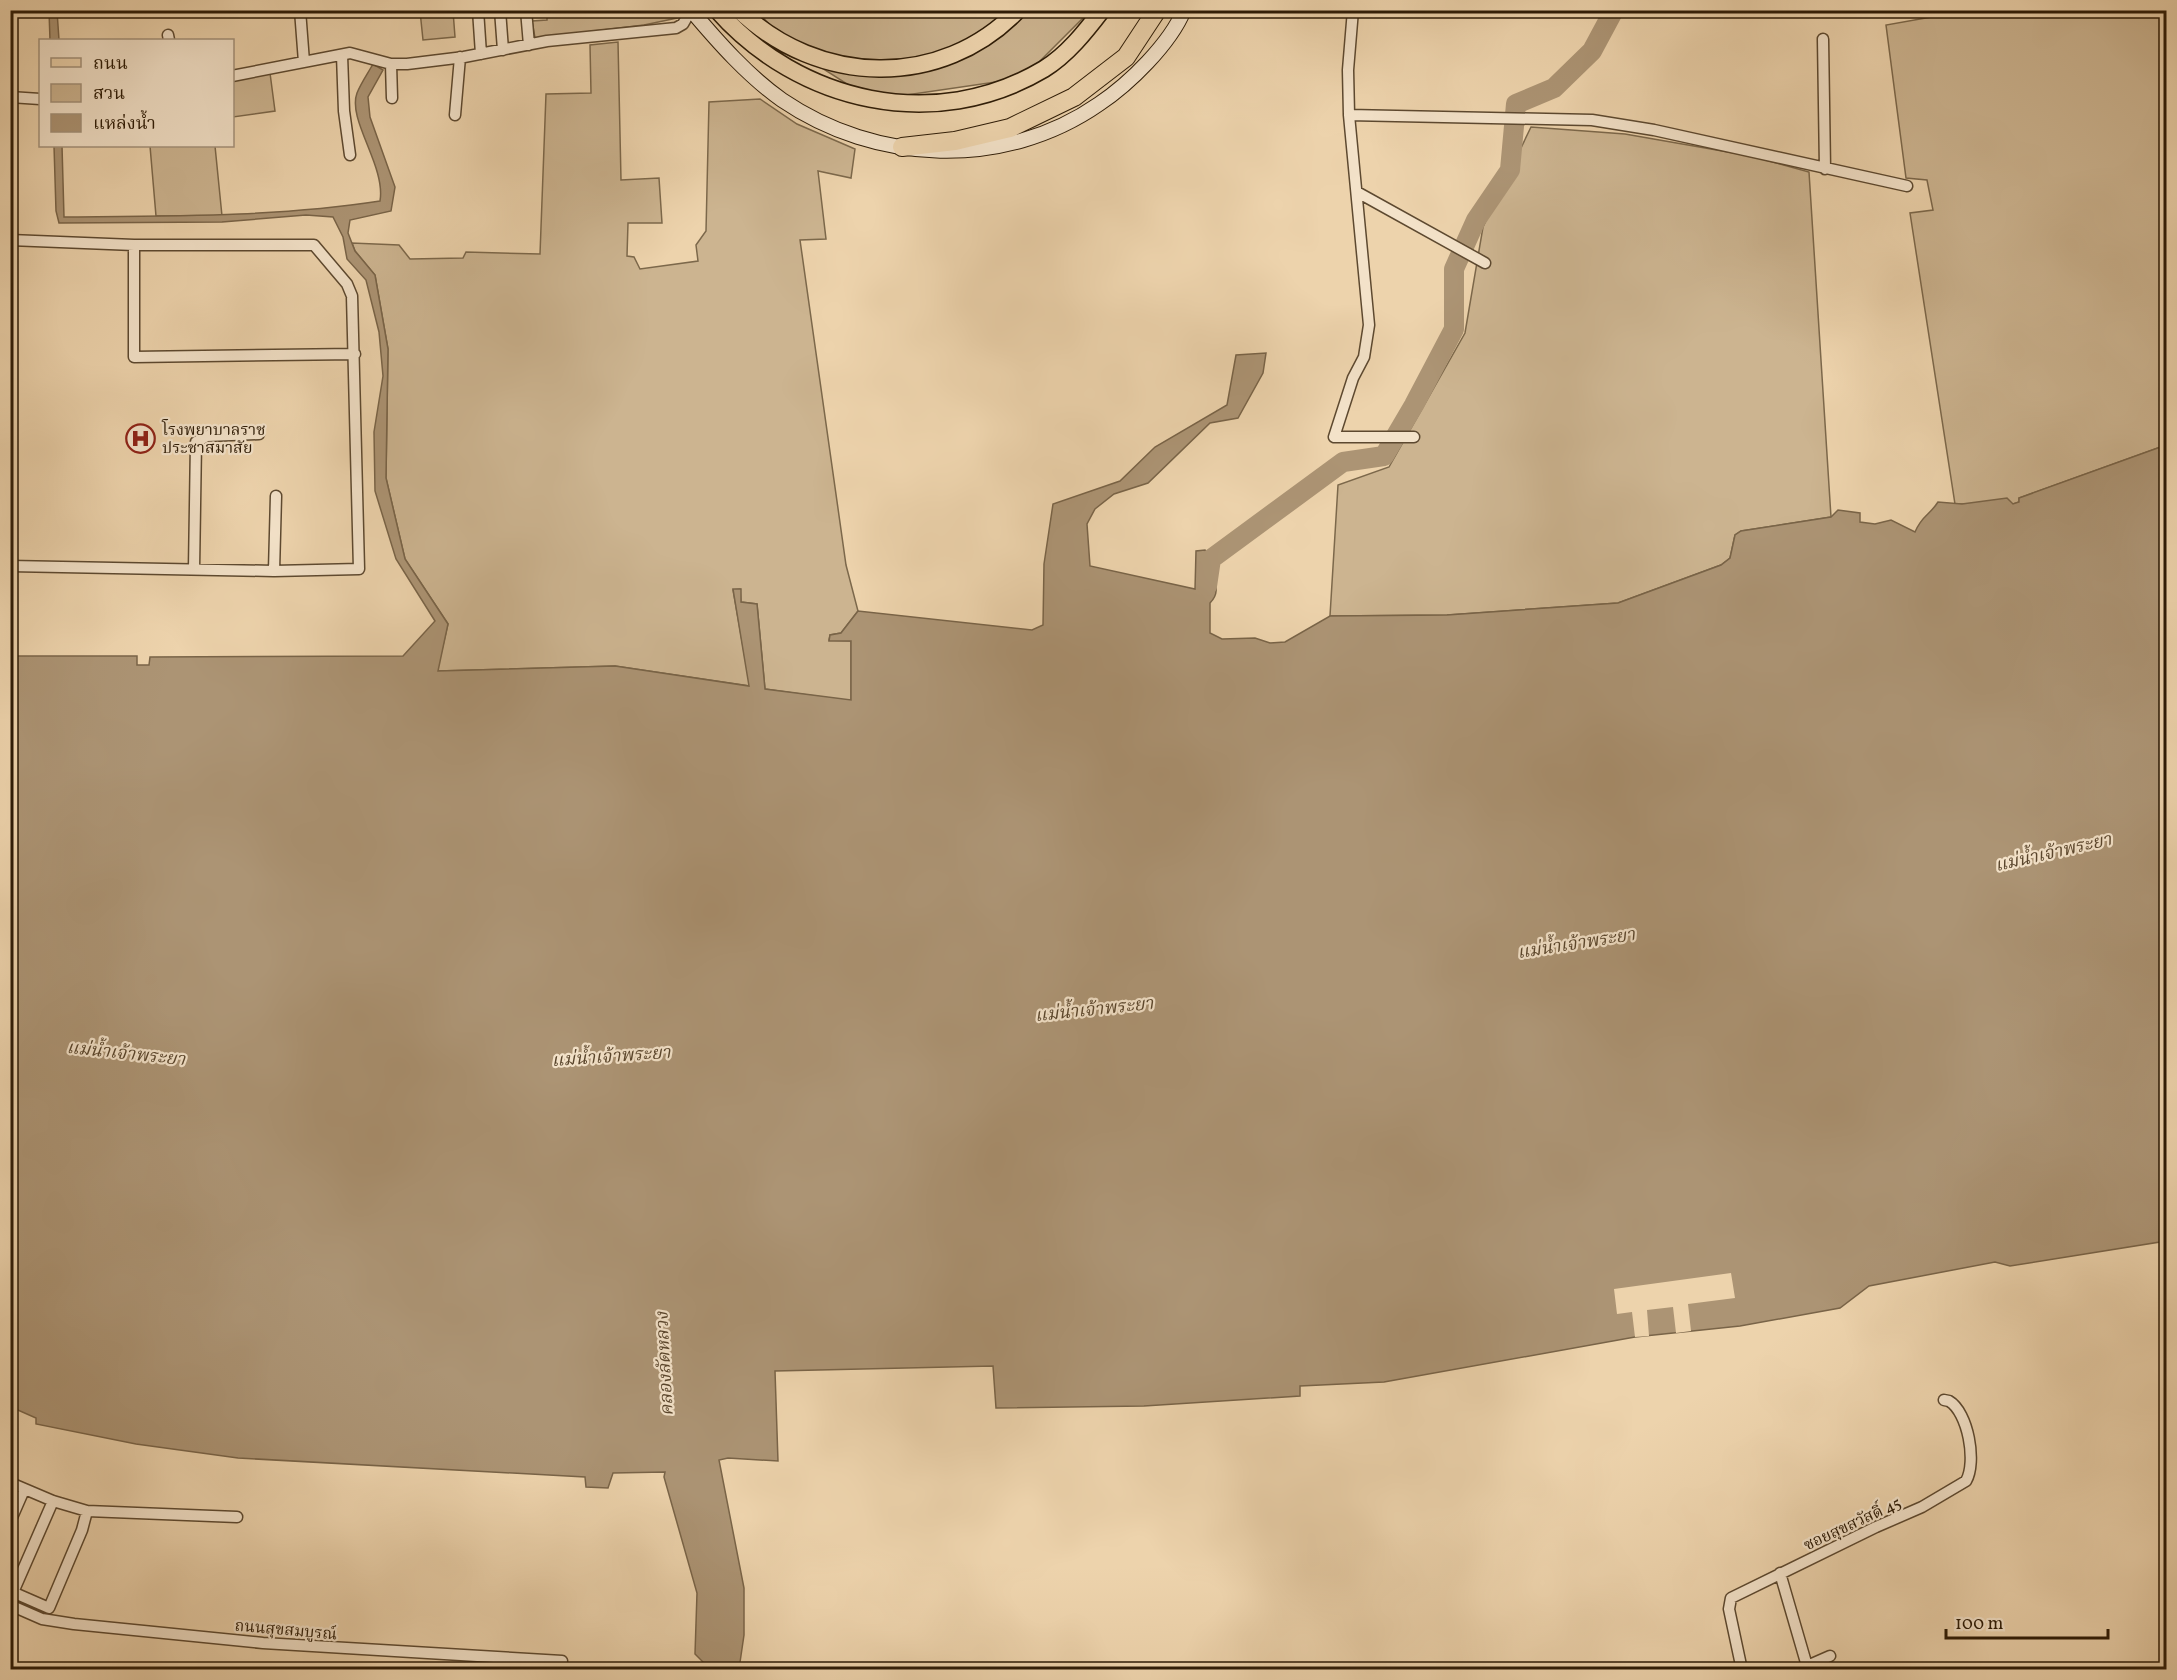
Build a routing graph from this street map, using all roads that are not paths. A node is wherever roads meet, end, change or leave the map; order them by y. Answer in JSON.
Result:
{"nodes":[{"id":1,"x":300,"y":10,"type":"edge"},
{"id":2,"x":478,"y":10,"type":"edge"},
{"id":3,"x":500,"y":10,"type":"edge"},
{"id":4,"x":526,"y":10,"type":"edge"},
{"id":5,"x":691,"y":10,"type":"edge"},
{"id":6,"x":717,"y":10,"type":"edge"},
{"id":7,"x":739,"y":10,"type":"edge"},
{"id":8,"x":1018,"y":10,"type":"edge"},
{"id":9,"x":1102,"y":10,"type":"edge"},
{"id":10,"x":1157,"y":10,"type":"edge"},
{"id":11,"x":1184,"y":10,"type":"edge"},
{"id":12,"x":1353,"y":10,"type":"edge"},
{"id":13,"x":1823,"y":39,"type":"dead end"},
{"id":14,"x":529,"y":45,"type":"junction"},
{"id":15,"x":503,"y":50,"type":"junction"},
{"id":16,"x":481,"y":54,"type":"junction"},
{"id":17,"x":342,"y":55,"type":"junction"},
{"id":18,"x":460,"y":57,"type":"junction"},
{"id":19,"x":304,"y":62,"type":"junction"},
{"id":20,"x":392,"y":64,"type":"junction"},
{"id":21,"x":234,"y":76,"type":"edge"},
{"id":22,"x":10,"y":97,"type":"edge"},
{"id":23,"x":392,"y":98,"type":"dead end"},
{"id":24,"x":39,"y":99,"type":"edge"},
{"id":25,"x":1349,"y":115,"type":"junction"},
{"id":26,"x":455,"y":116,"type":"dead end"},
{"id":27,"x":902,"y":147,"type":"junction"},
{"id":28,"x":350,"y":155,"type":"dead end"},
{"id":29,"x":1826,"y":169,"type":"junction"},
{"id":30,"x":1907,"y":186,"type":"dead end"},
{"id":31,"x":1357,"y":192,"type":"junction"},
{"id":32,"x":10,"y":240,"type":"edge"},
{"id":33,"x":134,"y":245,"type":"junction"},
{"id":34,"x":1481,"y":261,"type":"dead end"},
{"id":35,"x":355,"y":354,"type":"junction"},
{"id":36,"x":259,"y":434,"type":"dead end"},
{"id":37,"x":1414,"y":437,"type":"dead end"},
{"id":38,"x":276,"y":496,"type":"dead end"},
{"id":39,"x":10,"y":566,"type":"edge"},
{"id":40,"x":194,"y":569,"type":"junction"},
{"id":41,"x":274,"y":571,"type":"junction"},
{"id":42,"x":1944,"y":1400,"type":"dead end"},
{"id":43,"x":13,"y":1484,"type":"dead end"},
{"id":44,"x":24,"y":1490,"type":"junction"},
{"id":45,"x":53,"y":1502,"type":"junction"},
{"id":46,"x":87,"y":1511,"type":"junction"},
{"id":47,"x":237,"y":1517,"type":"dead end"},
{"id":48,"x":10,"y":1522,"type":"edge"},
{"id":49,"x":1780,"y":1573,"type":"junction"},
{"id":50,"x":11,"y":1594,"type":"edge"},
{"id":51,"x":10,"y":1605,"type":"edge"},
{"id":52,"x":1830,"y":1656,"type":"dead end"},
{"id":53,"x":562,"y":1661,"type":"dead end"},
{"id":54,"x":1802,"y":1668,"type":"edge"},
{"id":55,"x":1742,"y":1670,"type":"edge"}],
"edges":[{"from":1,"to":19,"type":"street"},
{"from":2,"to":16,"type":"street"},
{"from":3,"to":15,"type":"street"},
{"from":4,"to":14,"type":"street"},
{"from":5,"to":14,"type":"street"},
{"from":5,"to":27,"type":"street"},
{"from":6,"to":9,"type":"main road"},
{"from":7,"to":8,"type":"main road"},
{"from":10,"to":27,"type":"highway"},
{"from":11,"to":27,"type":"street"},
{"from":12,"to":25,"type":"street"},
{"from":13,"to":29,"type":"street"},
{"from":14,"to":15,"type":"street"},
{"from":15,"to":16,"type":"street"},
{"from":16,"to":18,"type":"street"},
{"from":17,"to":19,"type":"street"},
{"from":17,"to":20,"type":"street"},
{"from":17,"to":28,"type":"street"},
{"from":18,"to":20,"type":"street"},
{"from":18,"to":26,"type":"street"},
{"from":19,"to":21,"type":"street"},
{"from":20,"to":23,"type":"street"},
{"from":22,"to":24,"type":"street"},
{"from":25,"to":29,"type":"street"},
{"from":25,"to":31,"type":"street"},
{"from":29,"to":30,"type":"street"},
{"from":31,"to":34,"type":"street"},
{"from":31,"to":37,"type":"street"},
{"from":32,"to":33,"type":"street"},
{"from":33,"to":35,"type":"street"},
{"from":33,"to":35,"type":"street"},
{"from":35,"to":41,"type":"street"},
{"from":36,"to":40,"type":"street"},
{"from":38,"to":41,"type":"street"},
{"from":39,"to":40,"type":"street"},
{"from":40,"to":41,"type":"street"},
{"from":42,"to":49,"type":"street","name":"ซอยสุขสวัสดิ์ 45"},
{"from":43,"to":44,"type":"street"},
{"from":44,"to":45,"type":"street"},
{"from":44,"to":48,"type":"street"},
{"from":45,"to":46,"type":"street"},
{"from":45,"to":50,"type":"street"},
{"from":46,"to":47,"type":"street"},
{"from":46,"to":50,"type":"street"},
{"from":49,"to":54,"type":"street"},
{"from":49,"to":55,"type":"street","name":"ซอยสุขสวัสดิ์ 45"},
{"from":51,"to":53,"type":"street","name":"ถนนสุขสมบูรณ์"},
{"from":52,"to":54,"type":"street"}]}
